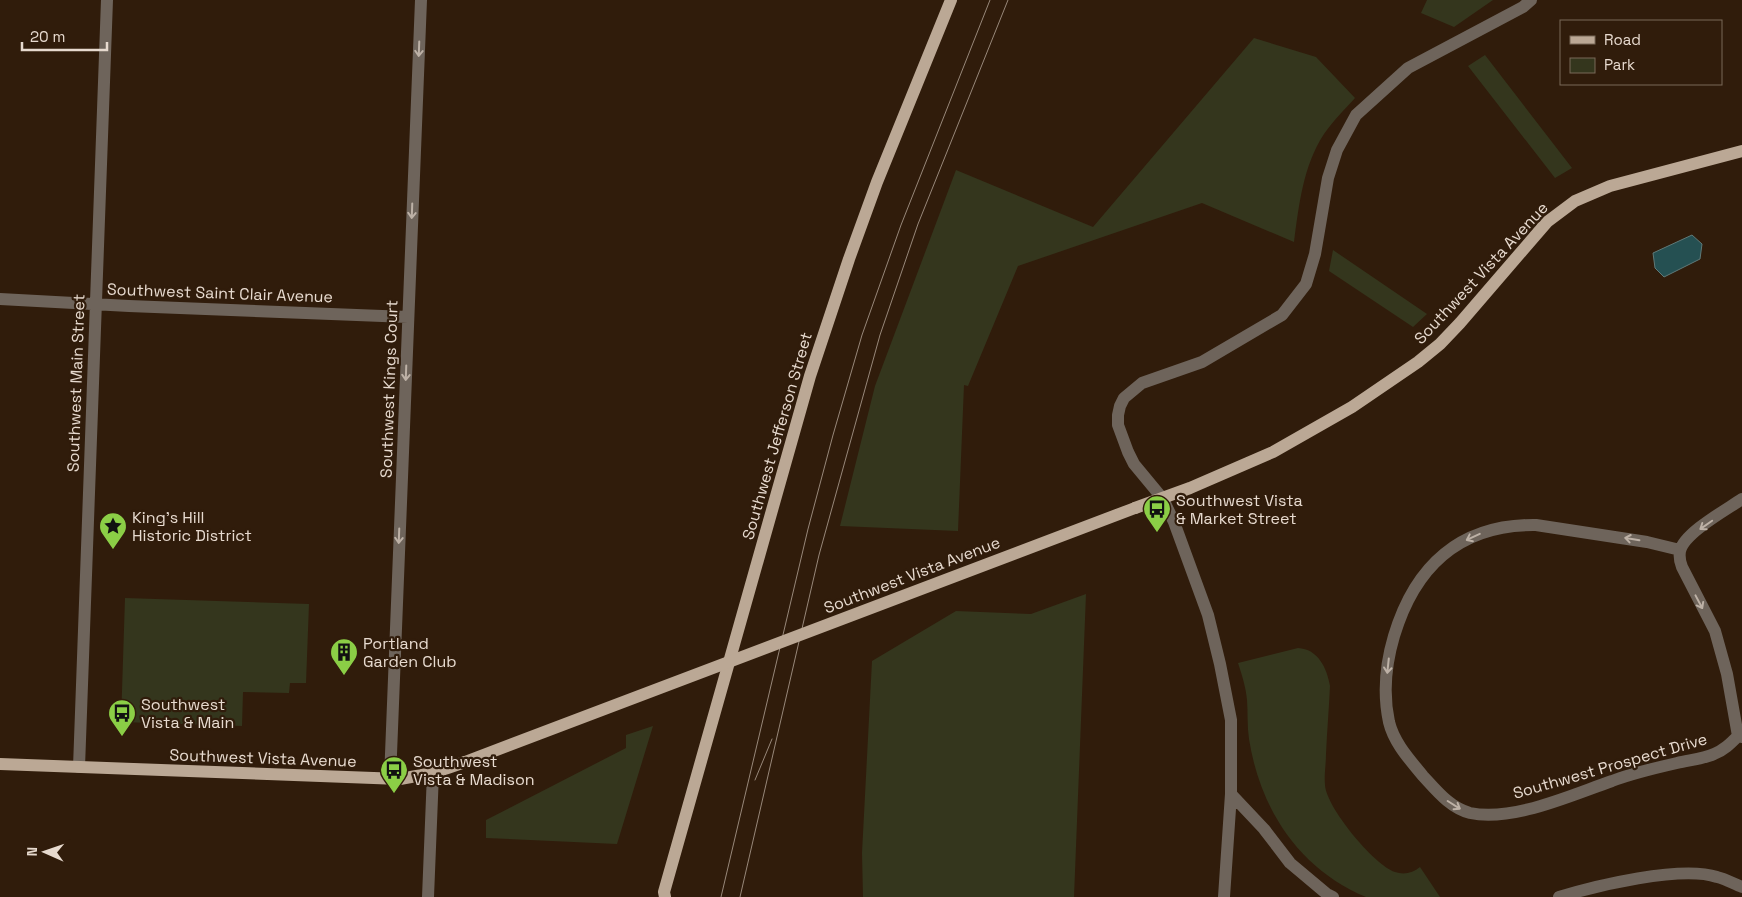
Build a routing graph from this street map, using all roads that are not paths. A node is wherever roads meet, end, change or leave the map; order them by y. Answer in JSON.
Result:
{"nodes":[{"id":1,"x":107,"y":0,"type":"edge"},
{"id":2,"x":421,"y":0,"type":"edge"},
{"id":3,"x":951,"y":0,"type":"edge"},
{"id":4,"x":1531,"y":0,"type":"edge"},
{"id":5,"x":1742,"y":151,"type":"edge"},
{"id":6,"x":0,"y":299,"type":"edge"},
{"id":7,"x":95,"y":304,"type":"junction"},
{"id":8,"x":408,"y":316,"type":"junction"},
{"id":9,"x":1163,"y":499,"type":"junction"},
{"id":10,"x":1742,"y":499,"type":"edge"},
{"id":11,"x":1680,"y":550,"type":"junction"},
{"id":12,"x":1740,"y":736,"type":"edge"},
{"id":13,"x":0,"y":764,"type":"edge"},
{"id":14,"x":79,"y":767,"type":"junction"},
{"id":15,"x":433,"y":773,"type":"junction"},
{"id":16,"x":390,"y":779,"type":"junction"},
{"id":17,"x":1230,"y":794,"type":"junction"},
{"id":18,"x":1742,"y":887,"type":"edge"},
{"id":19,"x":663,"y":895,"type":"edge"},
{"id":20,"x":428,"y":897,"type":"edge"},
{"id":21,"x":1224,"y":897,"type":"edge"},
{"id":22,"x":1333,"y":897,"type":"edge"},
{"id":23,"x":1559,"y":897,"type":"edge"}],
"edges":[{"from":1,"to":7,"type":"street","name":"Southwest Main Street"},
{"from":2,"to":8,"type":"street","name":"Southwest Kings Court","one_way":true},
{"from":3,"to":19,"type":"main road","name":"Southwest Jefferson Street"},
{"from":4,"to":9,"type":"street"},
{"from":5,"to":9,"type":"main road","name":"Southwest Vista Avenue"},
{"from":6,"to":7,"type":"street","name":"Southwest Saint Clair Avenue"},
{"from":7,"to":8,"type":"street","name":"Southwest Saint Clair Avenue"},
{"from":7,"to":14,"type":"street","name":"Southwest Main Street"},
{"from":8,"to":16,"type":"street","name":"Southwest Kings Court","one_way":true},
{"from":9,"to":15,"type":"main road","name":"Southwest Vista Avenue","bridge":true},
{"from":9,"to":17,"type":"street"},
{"from":10,"to":11,"type":"street","one_way":true},
{"from":11,"to":12,"type":"street","name":"Southwest Prospect Drive","one_way":true},
{"from":11,"to":12,"type":"street","name":"Southwest Prospect Drive","one_way":true},
{"from":13,"to":14,"type":"main road","name":"Southwest Vista Avenue"},
{"from":14,"to":16,"type":"main road","name":"Southwest Vista Avenue"},
{"from":15,"to":16,"type":"main road","name":"Southwest Vista Avenue"},
{"from":15,"to":20,"type":"street"},
{"from":17,"to":21,"type":"street"},
{"from":17,"to":22,"type":"street"},
{"from":18,"to":23,"type":"street"}]}
